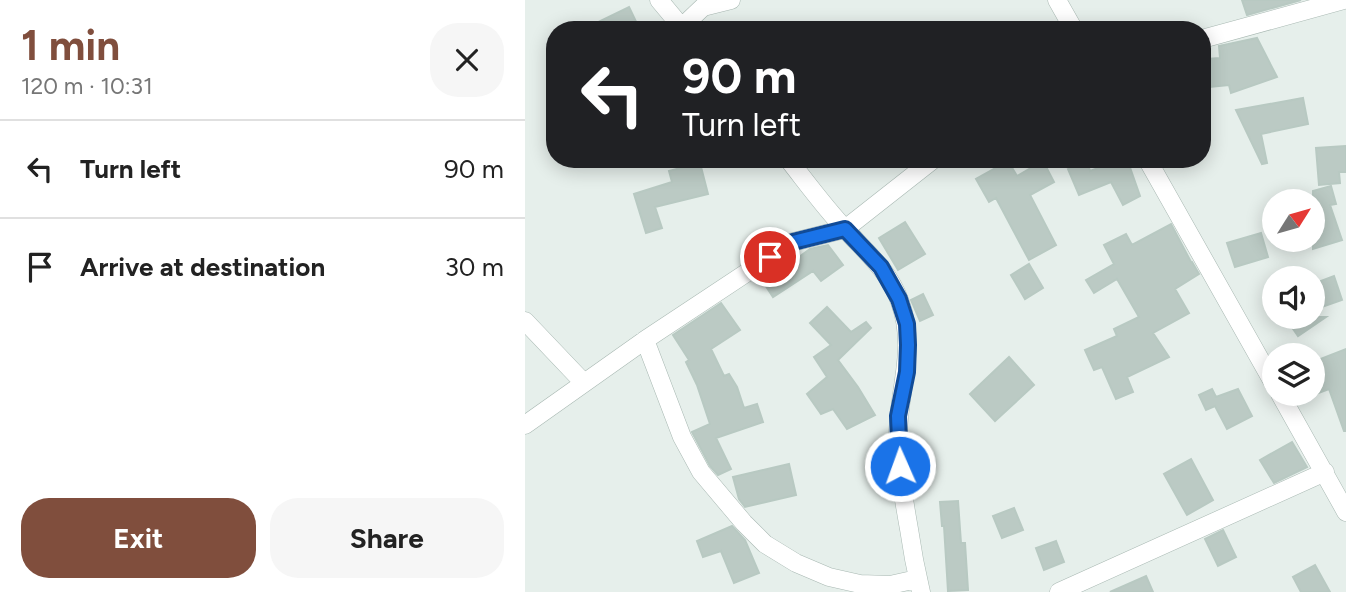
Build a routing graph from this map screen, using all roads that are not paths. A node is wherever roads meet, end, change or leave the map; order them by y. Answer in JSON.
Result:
{"nodes":[{"id":1,"x":659,"y":0,"type":"edge"},
{"id":2,"x":731,"y":0,"type":"edge"},
{"id":3,"x":1057,"y":0,"type":"edge"},
{"id":4,"x":1344,"y":0,"type":"edge"},
{"id":5,"x":703,"y":3,"type":"edge"},
{"id":6,"x":677,"y":21,"type":"edge"},
{"id":7,"x":689,"y":21,"type":"edge"},
{"id":8,"x":1069,"y":21,"type":"edge"},
{"id":9,"x":1211,"y":37,"type":"edge"},
{"id":10,"x":795,"y":168,"type":"edge"},
{"id":11,"x":923,"y":168,"type":"edge"},
{"id":12,"x":1152,"y":168,"type":"edge"},
{"id":13,"x":845,"y":229,"type":"junction"},
{"id":14,"x":525,"y":321,"type":"edge"},
{"id":15,"x":645,"y":340,"type":"junction"},
{"id":16,"x":1262,"y":363,"type":"edge"},
{"id":17,"x":584,"y":383,"type":"junction"},
{"id":18,"x":1287,"y":406,"type":"edge"},
{"id":19,"x":525,"y":425,"type":"edge"},
{"id":20,"x":1325,"y":472,"type":"junction"},
{"id":21,"x":1346,"y":512,"type":"edge"},
{"id":22,"x":919,"y":585,"type":"edge"},
{"id":23,"x":887,"y":588,"type":"edge"},
{"id":24,"x":1059,"y":592,"type":"edge"}],
"edges":[{"from":1,"to":6,"type":"street"},
{"from":2,"to":5,"type":"street"},
{"from":3,"to":8,"type":"street"},
{"from":4,"to":9,"type":"street"},
{"from":5,"to":7,"type":"street"},
{"from":10,"to":13,"type":"street"},
{"from":11,"to":13,"type":"street"},
{"from":12,"to":16,"type":"street"},
{"from":13,"to":15,"type":"street"},
{"from":13,"to":22,"type":"street"},
{"from":14,"to":17,"type":"street"},
{"from":15,"to":17,"type":"street"},
{"from":15,"to":23,"type":"street"},
{"from":17,"to":19,"type":"street"},
{"from":18,"to":20,"type":"street"},
{"from":20,"to":21,"type":"street"},
{"from":20,"to":24,"type":"street"},
{"from":22,"to":23,"type":"street"}]}
